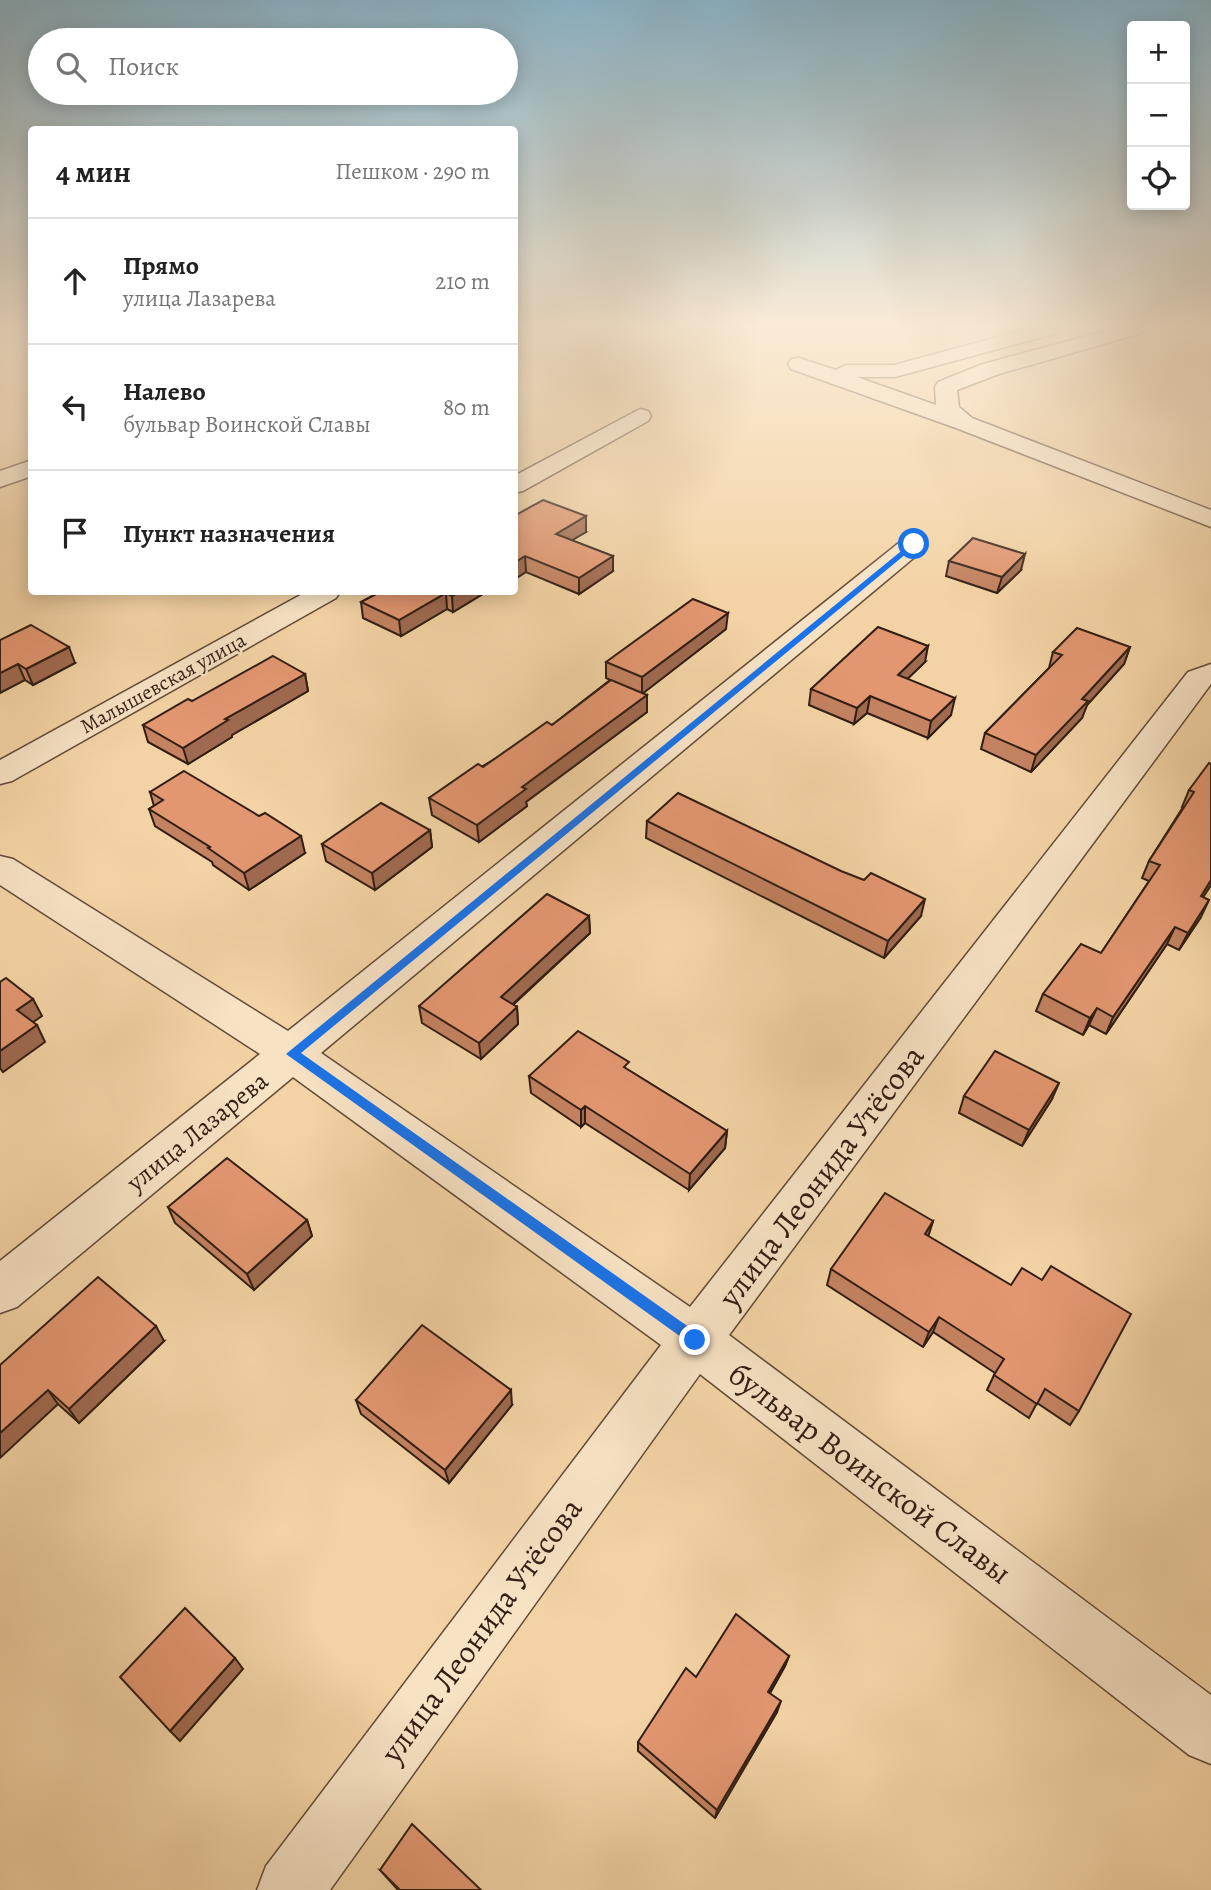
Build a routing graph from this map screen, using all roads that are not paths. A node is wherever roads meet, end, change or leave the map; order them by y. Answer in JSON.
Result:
{"nodes":[{"id":1,"x":638,"y":417,"type":"edge"},
{"id":2,"x":951,"y":417,"type":"edge"},
{"id":3,"x":958,"y":417,"type":"edge"},
{"id":4,"x":964,"y":422,"type":"junction"},
{"id":5,"x":28,"y":469,"type":"edge"},
{"id":6,"x":0,"y":480,"type":"edge"},
{"id":7,"x":518,"y":484,"type":"edge"},
{"id":8,"x":1211,"y":519,"type":"edge"},
{"id":9,"x":914,"y":544,"type":"dead end"},
{"id":10,"x":321,"y":595,"type":"edge"},
{"id":11,"x":1211,"y":673,"type":"edge"},
{"id":12,"x":0,"y":774,"type":"edge"},
{"id":13,"x":0,"y":868,"type":"edge"},
{"id":14,"x":292,"y":1054,"type":"junction"},
{"id":15,"x":0,"y":1291,"type":"edge"},
{"id":16,"x":695,"y":1340,"type":"junction"},
{"id":17,"x":1211,"y":1733,"type":"edge"},
{"id":18,"x":290,"y":1890,"type":"edge"}],
"edges":[{"from":1,"to":7,"type":"street"},
{"from":2,"to":4,"type":"street"},
{"from":3,"to":4,"type":"street"},
{"from":4,"to":8,"type":"street"},
{"from":5,"to":6,"type":"street"},
{"from":9,"to":14,"type":"street","name":"улица Лазарева"},
{"from":10,"to":12,"type":"street","name":"Малышевская улица"},
{"from":11,"to":16,"type":"street","name":"улица Леонида Утёсова"},
{"from":13,"to":14,"type":"street","name":"бульвар Воинской Славы"},
{"from":14,"to":15,"type":"street","name":"улица Лазарева"},
{"from":14,"to":16,"type":"street","name":"бульвар Воинской Славы"},
{"from":16,"to":17,"type":"street","name":"бульвар Воинской Славы"},
{"from":16,"to":18,"type":"street","name":"улица Леонида Утёсова"}]}
